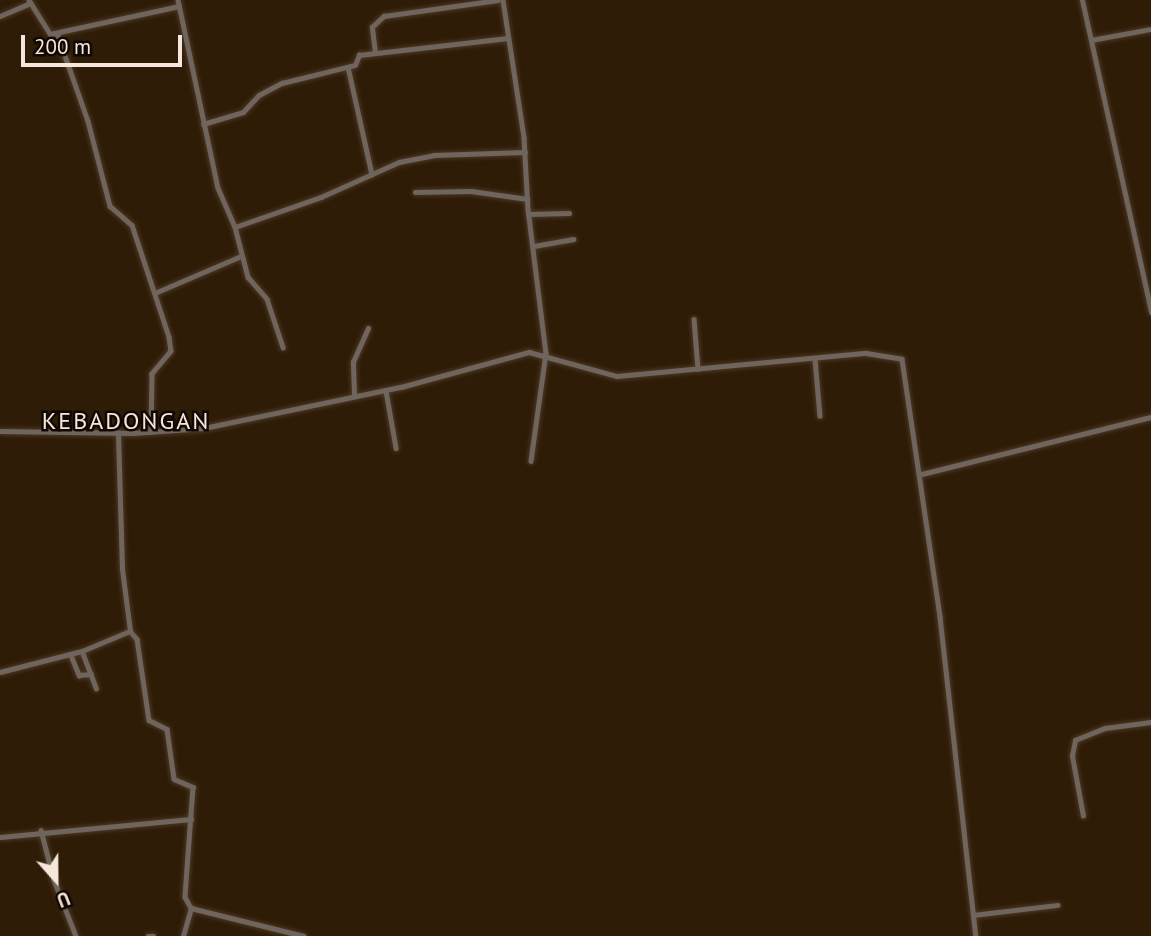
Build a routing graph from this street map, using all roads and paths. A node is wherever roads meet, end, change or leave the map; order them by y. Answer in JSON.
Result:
{"nodes":[{"id":1,"x":178,"y":0,"type":"edge"},
{"id":2,"x":500,"y":0,"type":"edge"},
{"id":3,"x":1082,"y":0,"type":"edge"},
{"id":4,"x":29,"y":2,"type":"edge"},
{"id":5,"x":179,"y":6,"type":"junction"},
{"id":6,"x":0,"y":16,"type":"edge"},
{"id":7,"x":1151,"y":29,"type":"edge"},
{"id":8,"x":57,"y":33,"type":"junction"},
{"id":9,"x":508,"y":38,"type":"junction"},
{"id":10,"x":1090,"y":40,"type":"junction"},
{"id":11,"x":375,"y":53,"type":"junction"},
{"id":12,"x":348,"y":67,"type":"junction"},
{"id":13,"x":203,"y":124,"type":"junction"},
{"id":14,"x":525,"y":152,"type":"junction"},
{"id":15,"x":372,"y":174,"type":"junction"},
{"id":16,"x":415,"y":192,"type":"dead end"},
{"id":17,"x":527,"y":199,"type":"junction"},
{"id":18,"x":569,"y":213,"type":"dead end"},
{"id":19,"x":528,"y":214,"type":"junction"},
{"id":20,"x":236,"y":227,"type":"junction"},
{"id":21,"x":573,"y":239,"type":"dead end"},
{"id":22,"x":534,"y":246,"type":"junction"},
{"id":23,"x":241,"y":256,"type":"junction"},
{"id":24,"x":157,"y":292,"type":"junction"},
{"id":25,"x":1151,"y":313,"type":"edge"},
{"id":26,"x":694,"y":319,"type":"dead end"},
{"id":27,"x":368,"y":328,"type":"dead end"},
{"id":28,"x":284,"y":347,"type":"dead end"},
{"id":29,"x":546,"y":353,"type":"junction"},
{"id":30,"x":815,"y":359,"type":"junction"},
{"id":31,"x":698,"y":369,"type":"junction"},
{"id":32,"x":386,"y":391,"type":"junction"},
{"id":33,"x":354,"y":394,"type":"junction"},
{"id":34,"x":820,"y":416,"type":"dead end"},
{"id":35,"x":1151,"y":416,"type":"edge"},
{"id":36,"x":0,"y":431,"type":"edge"},
{"id":37,"x":150,"y":432,"type":"junction"},
{"id":38,"x":118,"y":433,"type":"junction"},
{"id":39,"x":396,"y":448,"type":"dead end"},
{"id":40,"x":531,"y":461,"type":"dead end"},
{"id":41,"x":922,"y":474,"type":"junction"},
{"id":42,"x":130,"y":631,"type":"junction"},
{"id":43,"x":82,"y":651,"type":"junction"},
{"id":44,"x":71,"y":654,"type":"junction"},
{"id":45,"x":0,"y":672,"type":"edge"},
{"id":46,"x":91,"y":674,"type":"junction"},
{"id":47,"x":96,"y":688,"type":"dead end"},
{"id":48,"x":1151,"y":722,"type":"edge"},
{"id":49,"x":1083,"y":816,"type":"dead end"},
{"id":50,"x":191,"y":819,"type":"junction"},
{"id":51,"x":41,"y":830,"type":"junction"},
{"id":52,"x":0,"y":837,"type":"edge"},
{"id":53,"x":1057,"y":905,"type":"dead end"},
{"id":54,"x":191,"y":908,"type":"junction"},
{"id":55,"x":974,"y":915,"type":"junction"},
{"id":56,"x":76,"y":936,"type":"edge"},
{"id":57,"x":148,"y":936,"type":"edge"},
{"id":58,"x":154,"y":936,"type":"edge"},
{"id":59,"x":183,"y":936,"type":"edge"},
{"id":60,"x":304,"y":936,"type":"edge"},
{"id":61,"x":976,"y":936,"type":"edge"}],
"edges":[{"from":1,"to":5,"type":"street"},
{"from":2,"to":9,"type":"street"},
{"from":2,"to":11,"type":"street"},
{"from":3,"to":10,"type":"street"},
{"from":4,"to":6,"type":"street"},
{"from":4,"to":8,"type":"street"},
{"from":5,"to":8,"type":"street"},
{"from":5,"to":13,"type":"street"},
{"from":7,"to":10,"type":"street"},
{"from":8,"to":24,"type":"street"},
{"from":9,"to":11,"type":"street"},
{"from":9,"to":14,"type":"street"},
{"from":10,"to":25,"type":"street"},
{"from":11,"to":12,"type":"street"},
{"from":12,"to":13,"type":"street"},
{"from":12,"to":15,"type":"street"},
{"from":13,"to":20,"type":"street"},
{"from":14,"to":15,"type":"street"},
{"from":14,"to":17,"type":"street"},
{"from":15,"to":20,"type":"street"},
{"from":16,"to":17,"type":"street"},
{"from":17,"to":19,"type":"street"},
{"from":18,"to":19,"type":"street"},
{"from":19,"to":22,"type":"street"},
{"from":20,"to":23,"type":"street"},
{"from":21,"to":22,"type":"street"},
{"from":22,"to":29,"type":"street"},
{"from":23,"to":24,"type":"street"},
{"from":23,"to":28,"type":"street"},
{"from":24,"to":37,"type":"street"},
{"from":26,"to":31,"type":"street"},
{"from":27,"to":33,"type":"street"},
{"from":29,"to":31,"type":"street"},
{"from":29,"to":32,"type":"street"},
{"from":29,"to":40,"type":"street"},
{"from":30,"to":31,"type":"street"},
{"from":30,"to":34,"type":"street"},
{"from":30,"to":41,"type":"street"},
{"from":32,"to":33,"type":"street"},
{"from":32,"to":39,"type":"street"},
{"from":33,"to":37,"type":"street"},
{"from":35,"to":41,"type":"street"},
{"from":36,"to":38,"type":"street"},
{"from":37,"to":38,"type":"street"},
{"from":38,"to":42,"type":"street"},
{"from":41,"to":55,"type":"street"},
{"from":42,"to":43,"type":"street"},
{"from":42,"to":50,"type":"street"},
{"from":43,"to":44,"type":"street"},
{"from":43,"to":46,"type":"street"},
{"from":44,"to":45,"type":"street"},
{"from":44,"to":46,"type":"street"},
{"from":46,"to":47,"type":"street"},
{"from":48,"to":49,"type":"street"},
{"from":50,"to":51,"type":"street"},
{"from":50,"to":54,"type":"street"},
{"from":51,"to":52,"type":"street"},
{"from":51,"to":56,"type":"street"},
{"from":53,"to":55,"type":"street"},
{"from":54,"to":59,"type":"street"},
{"from":54,"to":60,"type":"street"},
{"from":55,"to":61,"type":"street"},
{"from":57,"to":58,"type":"street"}]}
